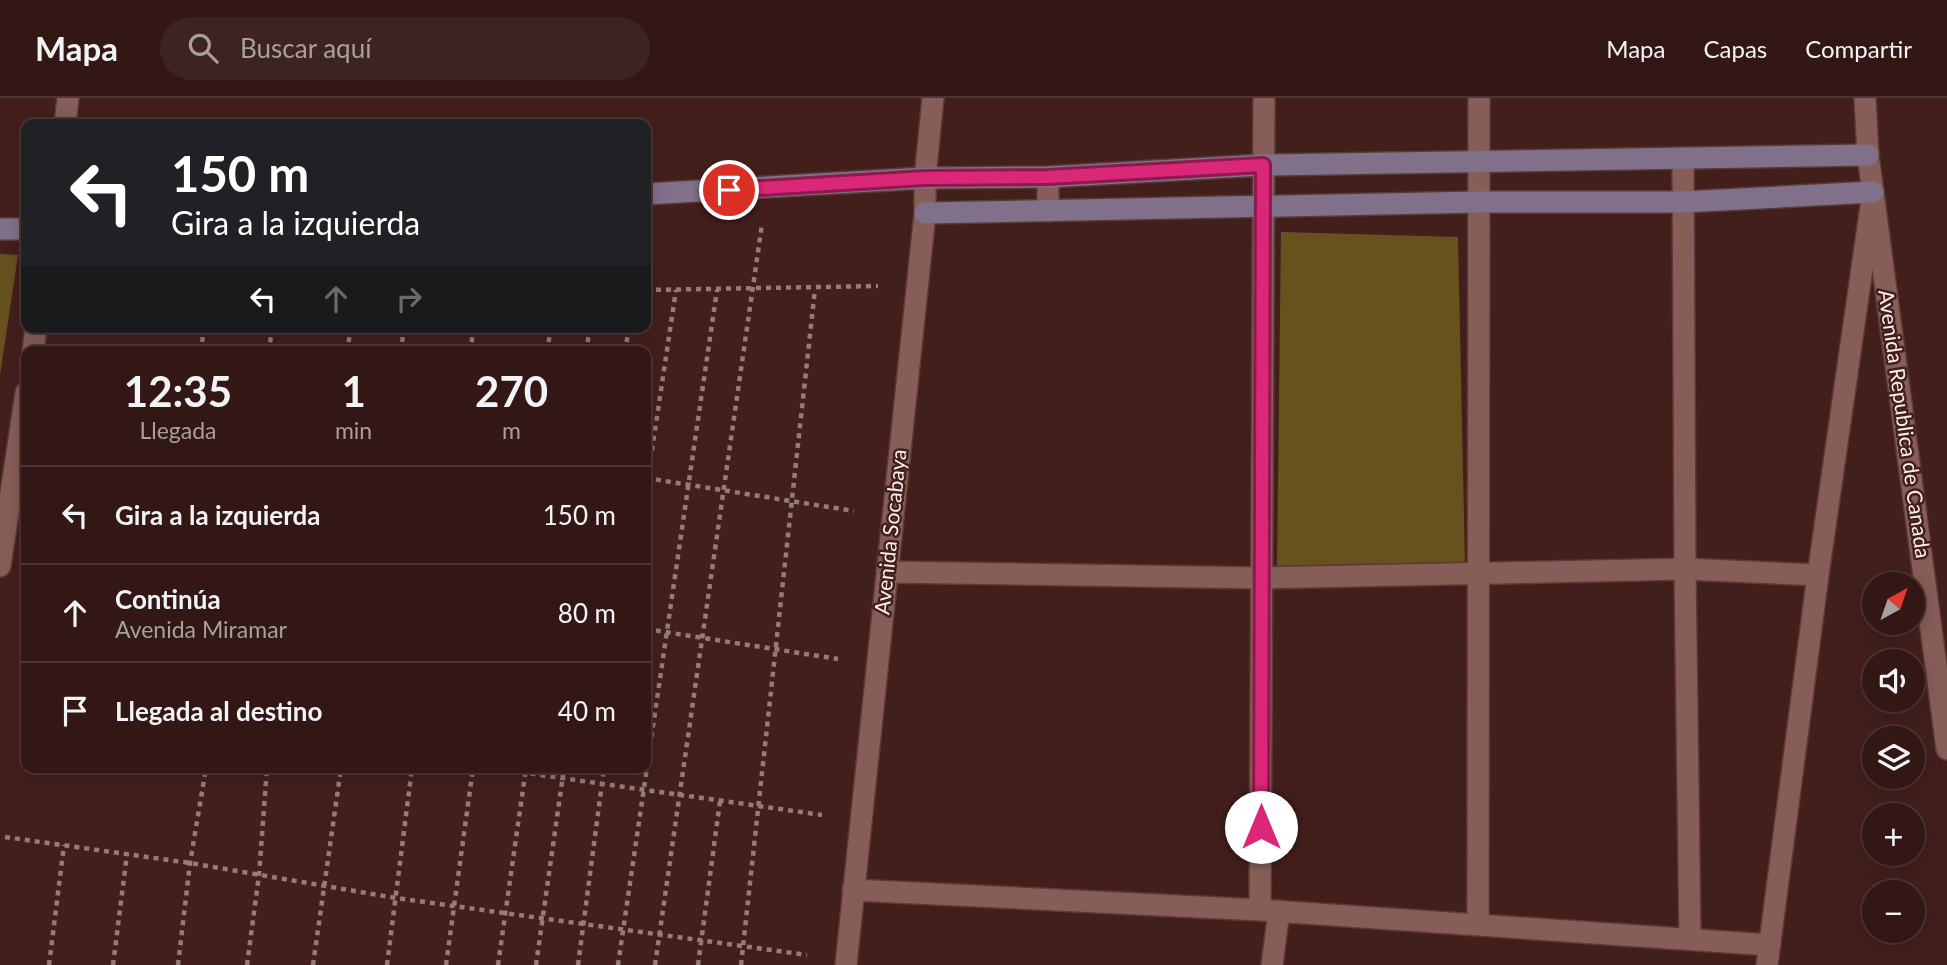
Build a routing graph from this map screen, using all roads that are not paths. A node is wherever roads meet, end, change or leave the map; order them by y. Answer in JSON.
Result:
{"nodes":[{"id":1,"x":68,"y":98,"type":"edge"},
{"id":2,"x":933,"y":98,"type":"edge"},
{"id":3,"x":1264,"y":98,"type":"edge"},
{"id":4,"x":1479,"y":98,"type":"edge"},
{"id":5,"x":1865,"y":98,"type":"edge"},
{"id":6,"x":66,"y":119,"type":"edge"},
{"id":7,"x":1868,"y":155,"type":"junction"},
{"id":8,"x":1683,"y":158,"type":"junction"},
{"id":9,"x":1479,"y":162,"type":"junction"},
{"id":10,"x":1263,"y":165,"type":"junction"},
{"id":11,"x":1048,"y":177,"type":"junction"},
{"id":12,"x":925,"y":178,"type":"junction"},
{"id":13,"x":1873,"y":192,"type":"junction"},
{"id":14,"x":651,"y":194,"type":"edge"},
{"id":15,"x":1479,"y":202,"type":"junction"},
{"id":16,"x":1683,"y":202,"type":"junction"},
{"id":17,"x":1263,"y":206,"type":"junction"},
{"id":18,"x":1048,"y":211,"type":"junction"},
{"id":19,"x":925,"y":213,"type":"junction"},
{"id":20,"x":0,"y":229,"type":"edge"},
{"id":21,"x":21,"y":229,"type":"edge"},
{"id":22,"x":21,"y":426,"type":"edge"},
{"id":23,"x":0,"y":566,"type":"edge"},
{"id":24,"x":1685,"y":569,"type":"junction"},
{"id":25,"x":887,"y":572,"type":"junction"},
{"id":26,"x":1479,"y":573,"type":"junction"},
{"id":27,"x":1818,"y":575,"type":"junction"},
{"id":28,"x":1261,"y":578,"type":"junction"},
{"id":29,"x":1947,"y":749,"type":"edge"},
{"id":30,"x":853,"y":890,"type":"junction"},
{"id":31,"x":1270,"y":911,"type":"junction"},
{"id":32,"x":1478,"y":923,"type":"junction"},
{"id":33,"x":1690,"y":939,"type":"junction"},
{"id":34,"x":1768,"y":955,"type":"edge"},
{"id":35,"x":846,"y":965,"type":"edge"},
{"id":36,"x":1272,"y":965,"type":"edge"}],
"edges":[{"from":1,"to":6,"type":"street"},
{"from":2,"to":12,"type":"street","name":"Avenida Socabaya"},
{"from":3,"to":10,"type":"street"},
{"from":4,"to":9,"type":"street"},
{"from":5,"to":7,"type":"street","name":"Avenida Republica de Canada"},
{"from":7,"to":8,"type":"street"},
{"from":7,"to":13,"type":"street","name":"Avenida Republica de Canada"},
{"from":8,"to":9,"type":"street"},
{"from":8,"to":16,"type":"street"},
{"from":9,"to":10,"type":"street"},
{"from":9,"to":15,"type":"street"},
{"from":10,"to":11,"type":"street"},
{"from":10,"to":17,"type":"street"},
{"from":11,"to":12,"type":"street"},
{"from":11,"to":18,"type":"street"},
{"from":12,"to":14,"type":"street"},
{"from":12,"to":19,"type":"street","name":"Avenida Socabaya"},
{"from":13,"to":16,"type":"street"},
{"from":13,"to":27,"type":"street"},
{"from":13,"to":29,"type":"street","name":"Avenida Republica de Canada"},
{"from":15,"to":16,"type":"street"},
{"from":15,"to":17,"type":"street"},
{"from":15,"to":26,"type":"street"},
{"from":16,"to":24,"type":"street"},
{"from":17,"to":18,"type":"street"},
{"from":17,"to":28,"type":"street"},
{"from":18,"to":19,"type":"street"},
{"from":19,"to":25,"type":"street","name":"Avenida Socabaya"},
{"from":20,"to":21,"type":"street"},
{"from":22,"to":23,"type":"street"},
{"from":24,"to":26,"type":"street"},
{"from":24,"to":27,"type":"street"},
{"from":24,"to":33,"type":"street"},
{"from":25,"to":28,"type":"street"},
{"from":25,"to":30,"type":"street","name":"Avenida Socabaya"},
{"from":26,"to":28,"type":"street"},
{"from":26,"to":32,"type":"street"},
{"from":27,"to":34,"type":"street"},
{"from":28,"to":31,"type":"street"},
{"from":30,"to":31,"type":"street"},
{"from":30,"to":35,"type":"street","name":"Avenida Socabaya"},
{"from":31,"to":32,"type":"street"},
{"from":31,"to":36,"type":"street"},
{"from":32,"to":33,"type":"street"},
{"from":33,"to":34,"type":"street"}]}
